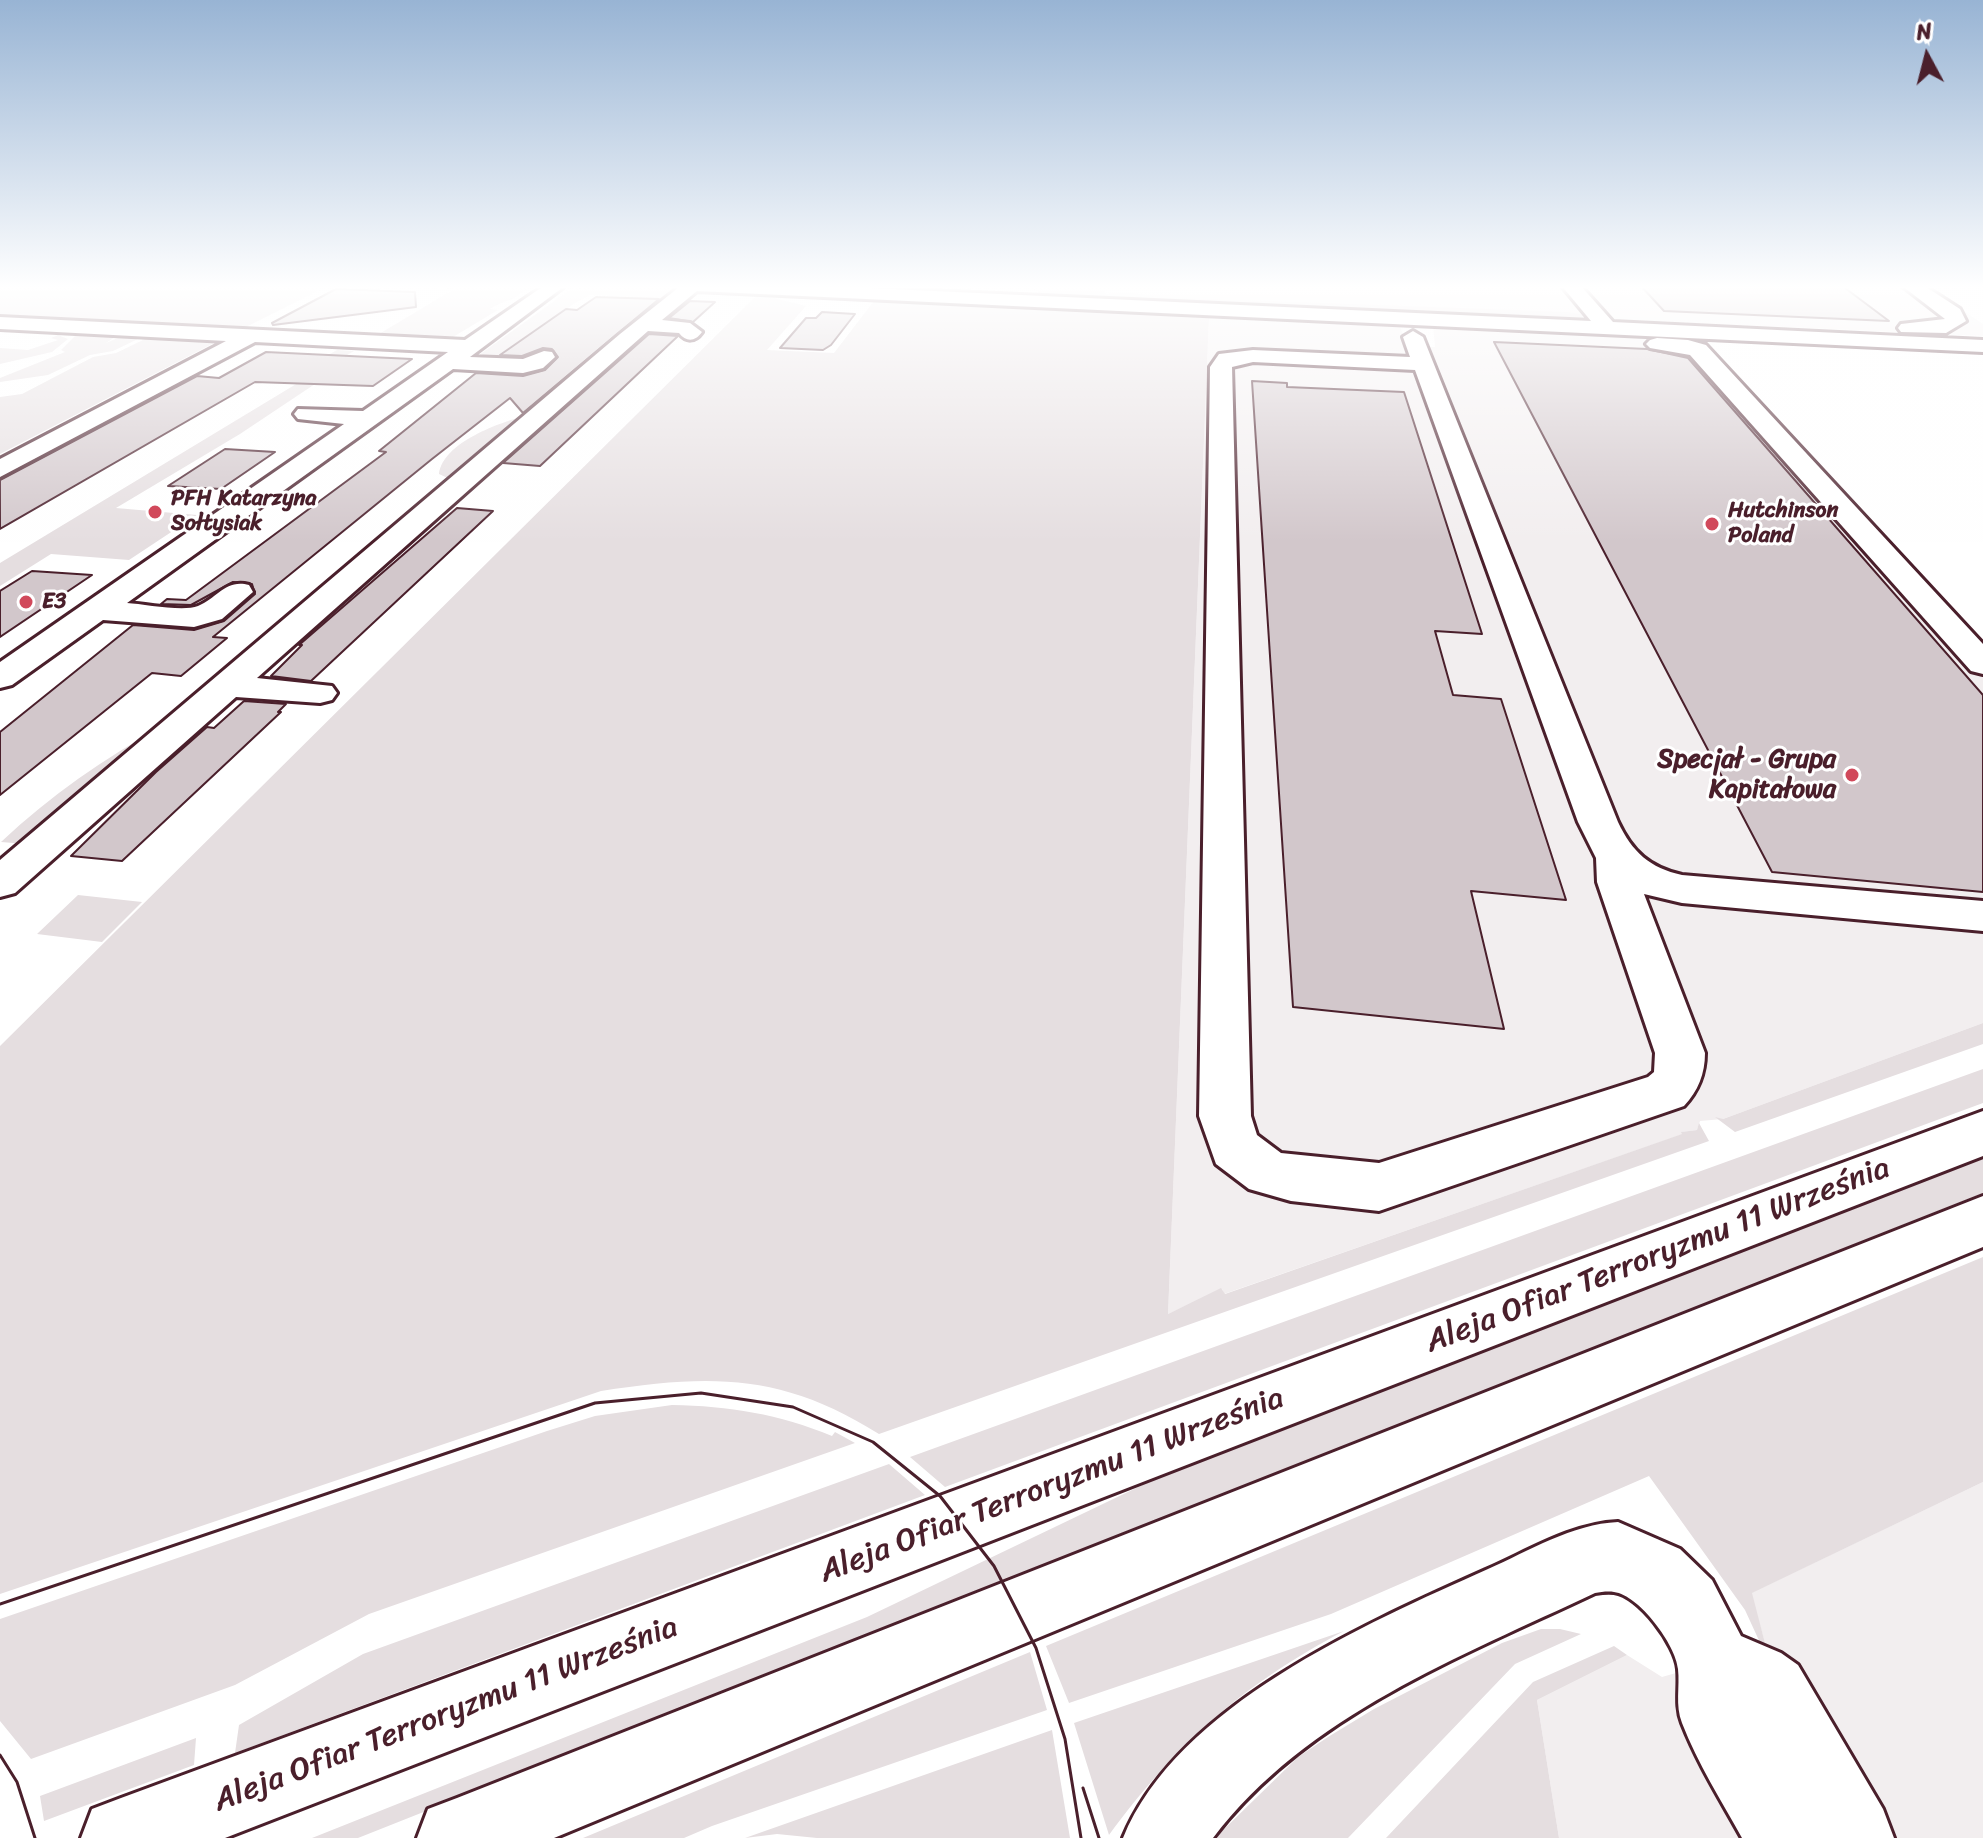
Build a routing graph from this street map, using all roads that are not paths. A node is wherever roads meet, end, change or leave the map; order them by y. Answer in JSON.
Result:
{"nodes":[{"id":1,"x":185,"y":371,"type":"edge"},
{"id":2,"x":434,"y":371,"type":"edge"},
{"id":3,"x":591,"y":371,"type":"edge"},
{"id":4,"x":1222,"y":371,"type":"edge"},
{"id":5,"x":1427,"y":371,"type":"edge"},
{"id":6,"x":1717,"y":371,"type":"edge"},
{"id":7,"x":306,"y":414,"type":"dead end"},
{"id":8,"x":367,"y":418,"type":"junction"},
{"id":9,"x":0,"y":469,"type":"edge"},
{"id":10,"x":238,"y":592,"type":"dead end"},
{"id":11,"x":96,"y":610,"type":"junction"},
{"id":12,"x":1983,"y":664,"type":"edge"},
{"id":13,"x":0,"y":678,"type":"edge"},
{"id":14,"x":227,"y":686,"type":"junction"},
{"id":15,"x":319,"y":694,"type":"dead end"},
{"id":16,"x":1616,"y":859,"type":"junction"},
{"id":17,"x":0,"y":883,"type":"edge"},
{"id":18,"x":1983,"y":916,"type":"edge"},
{"id":19,"x":1983,"y":1133,"type":"edge"},
{"id":20,"x":1983,"y":1221,"type":"edge"},
{"id":21,"x":1715,"y":1662,"type":"junction"},
{"id":22,"x":121,"y":1838,"type":"edge"},
{"id":23,"x":457,"y":1838,"type":"edge"},
{"id":24,"x":1163,"y":1838,"type":"edge"},
{"id":25,"x":1786,"y":1838,"type":"edge"},
{"id":26,"x":1854,"y":1838,"type":"edge"}],
"edges":[{"from":1,"to":9,"type":"street"},
{"from":2,"to":8,"type":"street"},
{"from":3,"to":14,"type":"street"},
{"from":4,"to":16,"type":"street"},
{"from":5,"to":16,"type":"street"},
{"from":6,"to":12,"type":"street"},
{"from":7,"to":8,"type":"street"},
{"from":8,"to":11,"type":"street"},
{"from":10,"to":11,"type":"street"},
{"from":11,"to":13,"type":"street"},
{"from":14,"to":15,"type":"street"},
{"from":14,"to":17,"type":"street"},
{"from":16,"to":18,"type":"street"},
{"from":19,"to":22,"type":"street","name":"Aleja Ofiar Terroryzmu 11 Września"},
{"from":20,"to":23,"type":"street"},
{"from":21,"to":24,"type":"street"},
{"from":21,"to":25,"type":"street"},
{"from":21,"to":26,"type":"street"}]}
